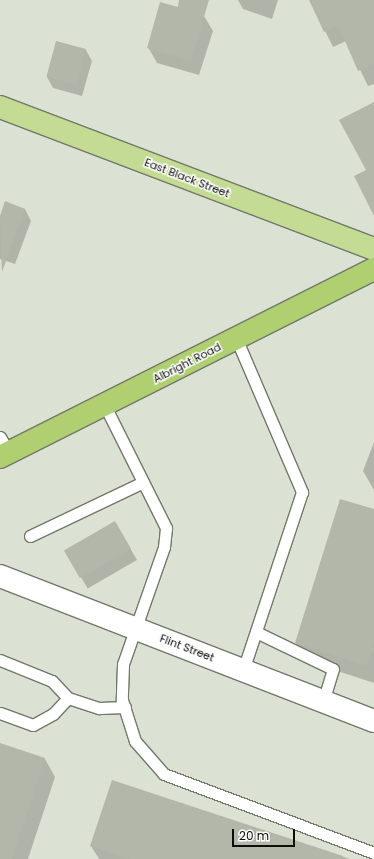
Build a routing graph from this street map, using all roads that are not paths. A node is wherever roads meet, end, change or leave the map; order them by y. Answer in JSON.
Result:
{"nodes":[{"id":1,"x":0,"y":107,"type":"edge"},
{"id":2,"x":374,"y":249,"type":"edge"},
{"id":3,"x":374,"y":269,"type":"edge"},
{"id":4,"x":236,"y":338,"type":"junction"},
{"id":5,"x":104,"y":404,"type":"junction"},
{"id":6,"x":3,"y":449,"type":"edge"},
{"id":7,"x":143,"y":482,"type":"junction"},
{"id":8,"x":30,"y":536,"type":"dead end"},
{"id":9,"x":0,"y":576,"type":"edge"},
{"id":10,"x":134,"y":628,"type":"junction"},
{"id":11,"x":256,"y":632,"type":"junction"},
{"id":12,"x":0,"y":660,"type":"edge"},
{"id":13,"x":243,"y":670,"type":"junction"},
{"id":14,"x":68,"y":698,"type":"junction"},
{"id":15,"x":323,"y":701,"type":"junction"},
{"id":16,"x":125,"y":707,"type":"junction"},
{"id":17,"x":0,"y":713,"type":"edge"},
{"id":18,"x":374,"y":721,"type":"edge"},
{"id":19,"x":374,"y":853,"type":"edge"}],
"edges":[{"from":1,"to":2,"type":"main road","name":"East Black Street"},
{"from":3,"to":4,"type":"highway","name":"Albright Road"},
{"from":4,"to":5,"type":"highway","name":"Albright Road"},
{"from":4,"to":11,"type":"lane"},
{"from":5,"to":6,"type":"highway","name":"Albright Road"},
{"from":5,"to":7,"type":"lane"},
{"from":7,"to":8,"type":"lane"},
{"from":7,"to":10,"type":"lane"},
{"from":9,"to":10,"type":"street","name":"Flint Street"},
{"from":10,"to":13,"type":"street","name":"Flint Street"},
{"from":10,"to":16,"type":"lane"},
{"from":11,"to":13,"type":"lane"},
{"from":11,"to":15,"type":"lane"},
{"from":12,"to":14,"type":"lane"},
{"from":13,"to":15,"type":"street","name":"Flint Street"},
{"from":14,"to":16,"type":"lane"},
{"from":14,"to":17,"type":"lane"},
{"from":15,"to":18,"type":"street","name":"Flint Street"},
{"from":16,"to":19,"type":"lane"}]}
